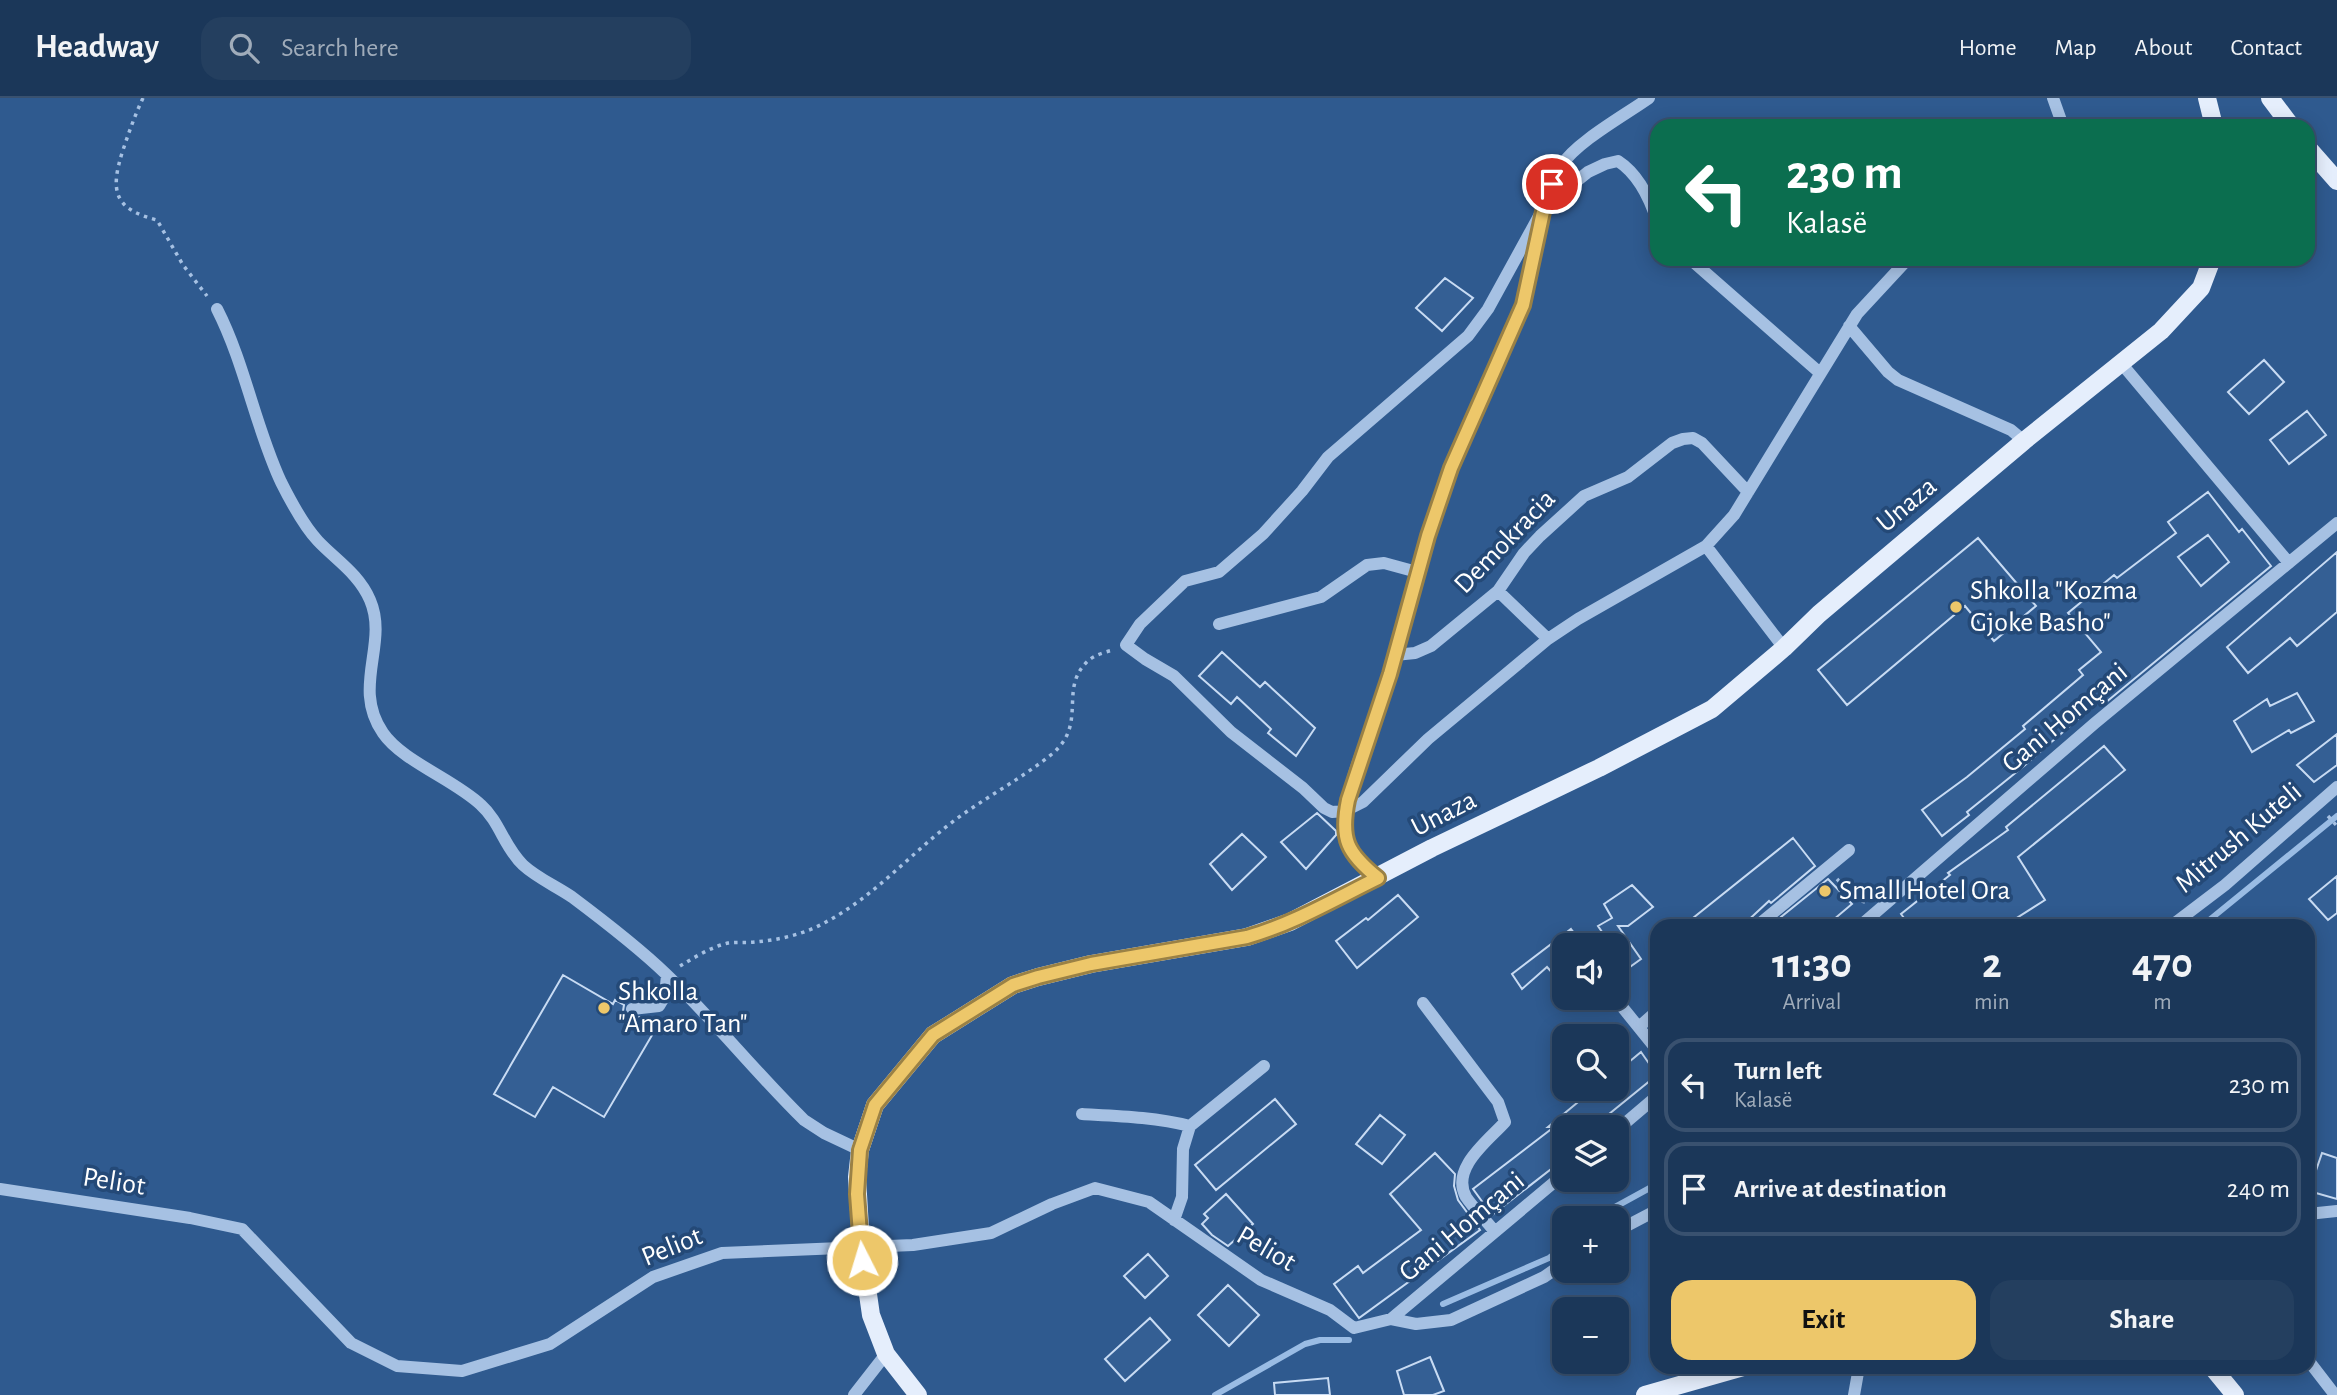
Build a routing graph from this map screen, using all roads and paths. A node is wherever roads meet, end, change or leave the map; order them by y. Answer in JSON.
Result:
{"nodes":[{"id":1,"x":143,"y":98,"type":"edge"},
{"id":2,"x":1649,"y":98,"type":"edge"},
{"id":3,"x":2053,"y":98,"type":"edge"},
{"id":4,"x":2207,"y":98,"type":"edge"},
{"id":5,"x":2270,"y":98,"type":"edge"},
{"id":6,"x":2060,"y":119,"type":"edge"},
{"id":7,"x":2212,"y":119,"type":"edge"},
{"id":8,"x":2286,"y":119,"type":"edge"},
{"id":9,"x":2315,"y":156,"type":"edge"},
{"id":10,"x":2337,"y":181,"type":"edge"},
{"id":11,"x":1650,"y":203,"type":"edge"},
{"id":12,"x":1544,"y":207,"type":"junction"},
{"id":13,"x":1698,"y":266,"type":"edge"},
{"id":14,"x":1902,"y":266,"type":"edge"},
{"id":15,"x":2209,"y":266,"type":"edge"},
{"id":16,"x":217,"y":309,"type":"joint"},
{"id":17,"x":1849,"y":326,"type":"junction"},
{"id":18,"x":2121,"y":363,"type":"junction"},
{"id":19,"x":1820,"y":373,"type":"junction"},
{"id":20,"x":2024,"y":440,"type":"junction"},
{"id":21,"x":1748,"y":492,"type":"junction"},
{"id":22,"x":2337,"y":523,"type":"edge"},
{"id":23,"x":1706,"y":546,"type":"junction"},
{"id":24,"x":2289,"y":563,"type":"junction"},
{"id":25,"x":1418,"y":572,"type":"junction"},
{"id":26,"x":1498,"y":590,"type":"junction"},
{"id":27,"x":1219,"y":624,"type":"dead end"},
{"id":28,"x":1548,"y":639,"type":"junction"},
{"id":29,"x":1126,"y":645,"type":"junction"},
{"id":30,"x":1784,"y":648,"type":"junction"},
{"id":31,"x":1395,"y":655,"type":"junction"},
{"id":32,"x":2337,"y":787,"type":"edge"},
{"id":33,"x":1345,"y":811,"type":"junction"},
{"id":34,"x":1849,"y":849,"type":"dead end"},
{"id":35,"x":1827,"y":866,"type":"junction"},
{"id":36,"x":1378,"y":878,"type":"junction"},
{"id":37,"x":1883,"y":907,"type":"junction"},
{"id":38,"x":1765,"y":919,"type":"edge"},
{"id":39,"x":1868,"y":919,"type":"edge"},
{"id":40,"x":1892,"y":919,"type":"edge"},
{"id":41,"x":2180,"y":919,"type":"edge"},
{"id":42,"x":667,"y":975,"type":"junction"},
{"id":43,"x":1423,"y":1003,"type":"dead end"},
{"id":44,"x":632,"y":1009,"type":"dead end"},
{"id":45,"x":1625,"y":1010,"type":"edge"},
{"id":46,"x":1650,"y":1017,"type":"edge"},
{"id":47,"x":1639,"y":1027,"type":"junction"},
{"id":48,"x":1650,"y":1041,"type":"edge"},
{"id":49,"x":1264,"y":1066,"type":"dead end"},
{"id":50,"x":1650,"y":1102,"type":"edge"},
{"id":51,"x":1082,"y":1114,"type":"dead end"},
{"id":52,"x":1629,"y":1120,"type":"edge"},
{"id":53,"x":1190,"y":1126,"type":"junction"},
{"id":54,"x":860,"y":1150,"type":"junction"},
{"id":55,"x":1552,"y":1184,"type":"edge"},
{"id":56,"x":0,"y":1189,"type":"edge"},
{"id":57,"x":2337,"y":1211,"type":"edge"},
{"id":58,"x":2315,"y":1213,"type":"edge"},
{"id":59,"x":1650,"y":1214,"type":"edge"},
{"id":60,"x":1174,"y":1220,"type":"junction"},
{"id":61,"x":1629,"y":1225,"type":"edge"},
{"id":62,"x":1495,"y":1232,"type":"junction"},
{"id":63,"x":861,"y":1245,"type":"junction"},
{"id":64,"x":1552,"y":1271,"type":"edge"},
{"id":65,"x":1391,"y":1319,"type":"junction"},
{"id":66,"x":886,"y":1354,"type":"junction"},
{"id":67,"x":2315,"y":1369,"type":"edge"},
{"id":68,"x":1724,"y":1374,"type":"edge"},
{"id":69,"x":1858,"y":1374,"type":"edge"},
{"id":70,"x":2218,"y":1374,"type":"edge"},
{"id":71,"x":1679,"y":1390,"type":"edge"},
{"id":72,"x":854,"y":1395,"type":"edge"},
{"id":73,"x":918,"y":1395,"type":"edge"},
{"id":74,"x":1646,"y":1395,"type":"edge"},
{"id":75,"x":1854,"y":1395,"type":"edge"},
{"id":76,"x":2235,"y":1395,"type":"edge"},
{"id":77,"x":2335,"y":1395,"type":"edge"}],
"edges":[{"from":1,"to":16,"type":"path"},
{"from":2,"to":12,"type":"street"},
{"from":3,"to":6,"type":"street"},
{"from":4,"to":7,"type":"main road"},
{"from":5,"to":8,"type":"main road"},
{"from":9,"to":10,"type":"main road"},
{"from":11,"to":12,"type":"street"},
{"from":12,"to":25,"type":"street"},
{"from":12,"to":29,"type":"street"},
{"from":13,"to":19,"type":"street"},
{"from":14,"to":17,"type":"street"},
{"from":15,"to":18,"type":"main road","name":"Unaza"},
{"from":16,"to":42,"type":"street"},
{"from":17,"to":19,"type":"street"},
{"from":17,"to":20,"type":"street"},
{"from":18,"to":20,"type":"main road","name":"Unaza"},
{"from":18,"to":24,"type":"street"},
{"from":19,"to":21,"type":"street"},
{"from":20,"to":30,"type":"main road","name":"Unaza"},
{"from":21,"to":23,"type":"street"},
{"from":21,"to":26,"type":"street","name":"Demokracia"},
{"from":22,"to":24,"type":"street","name":"Gani Homçani"},
{"from":23,"to":28,"type":"street"},
{"from":23,"to":30,"type":"street"},
{"from":24,"to":37,"type":"street","name":"Gani Homçani"},
{"from":25,"to":27,"type":"street"},
{"from":25,"to":31,"type":"street"},
{"from":26,"to":28,"type":"street"},
{"from":26,"to":31,"type":"street","name":"Demokracia"},
{"from":28,"to":33,"type":"street"},
{"from":29,"to":33,"type":"street"},
{"from":29,"to":42,"type":"path"},
{"from":30,"to":36,"type":"main road","name":"Unaza"},
{"from":31,"to":33,"type":"street"},
{"from":32,"to":41,"type":"street","name":"Mitrush Kuteli"},
{"from":33,"to":36,"type":"street"},
{"from":34,"to":35,"type":"street"},
{"from":35,"to":37,"type":"path"},
{"from":35,"to":38,"type":"street"},
{"from":36,"to":54,"type":"main road","name":"Unaza"},
{"from":37,"to":39,"type":"street","name":"Gani Homçani"},
{"from":37,"to":40,"type":"path"},
{"from":42,"to":44,"type":"street"},
{"from":42,"to":54,"type":"street"},
{"from":43,"to":62,"type":"street"},
{"from":45,"to":47,"type":"street"},
{"from":46,"to":47,"type":"street"},
{"from":47,"to":48,"type":"street"},
{"from":49,"to":53,"type":"street"},
{"from":50,"to":52,"type":"street"},
{"from":51,"to":53,"type":"street"},
{"from":53,"to":60,"type":"street"},
{"from":54,"to":63,"type":"main road","name":"Unaza"},
{"from":55,"to":62,"type":"street","name":"Gani Homçani"},
{"from":56,"to":63,"type":"street","name":"Peliot"},
{"from":57,"to":58,"type":"street"},
{"from":59,"to":61,"type":"street"},
{"from":60,"to":63,"type":"street","name":"Peliot"},
{"from":60,"to":65,"type":"street","name":"Peliot"},
{"from":62,"to":65,"type":"street","name":"Gani Homçani"},
{"from":63,"to":66,"type":"main road","name":"Unaza"},
{"from":64,"to":65,"type":"street"},
{"from":66,"to":72,"type":"street"},
{"from":66,"to":73,"type":"main road","name":"Unaza"},
{"from":67,"to":77,"type":"street"},
{"from":68,"to":71,"type":"main road"},
{"from":69,"to":75,"type":"street"},
{"from":70,"to":76,"type":"main road"},
{"from":71,"to":74,"type":"main road"}]}
